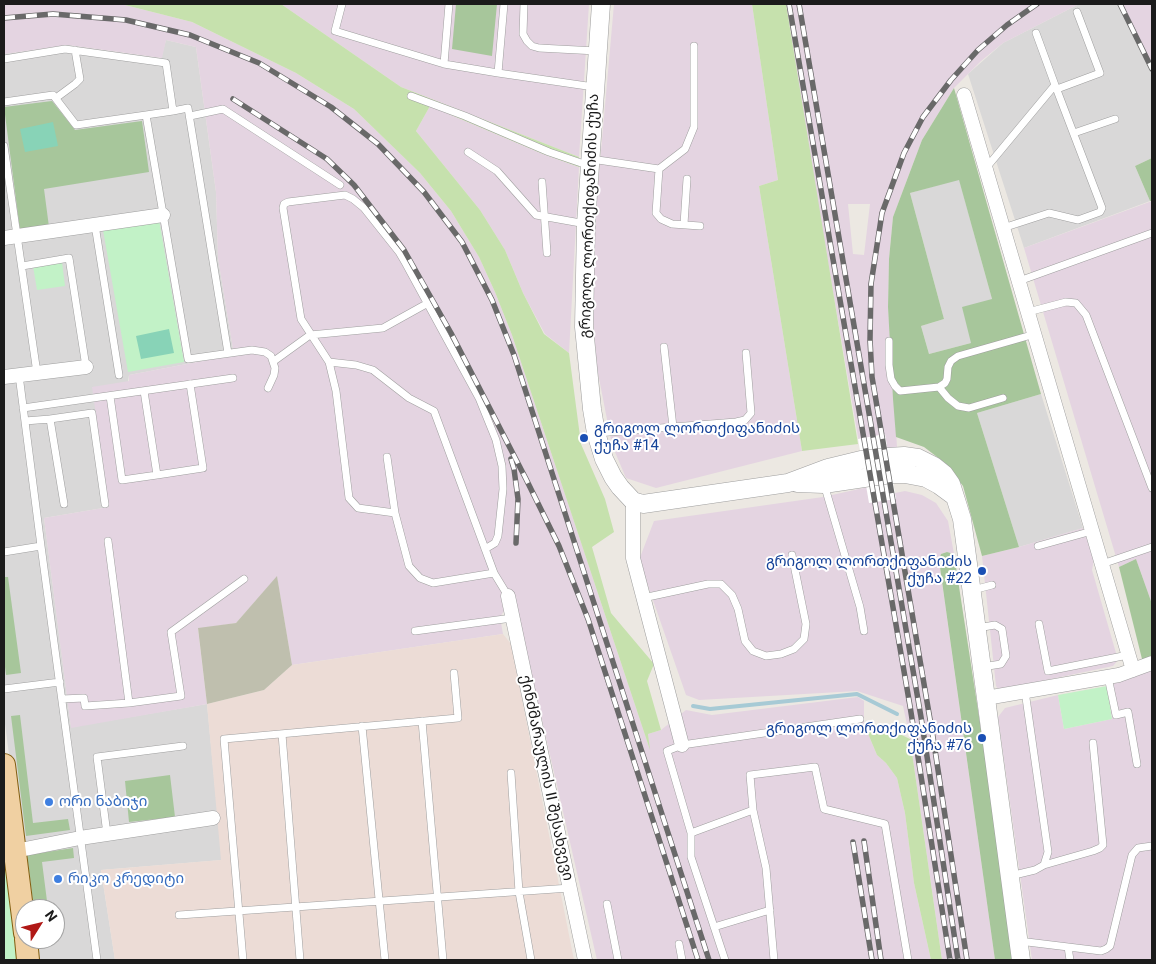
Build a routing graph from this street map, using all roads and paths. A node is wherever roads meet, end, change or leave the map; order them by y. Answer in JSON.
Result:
{"nodes":[{"id":1,"x":342,"y":4,"type":"edge"},
{"id":2,"x":449,"y":4,"type":"edge"},
{"id":3,"x":504,"y":4,"type":"edge"},
{"id":4,"x":524,"y":4,"type":"edge"},
{"id":5,"x":601,"y":4,"type":"edge"},
{"id":6,"x":1078,"y":12,"type":"dead end"},
{"id":7,"x":1036,"y":33,"type":"dead end"},
{"id":8,"x":694,"y":46,"type":"dead end"},
{"id":9,"x":75,"y":50,"type":"junction"},
{"id":10,"x":597,"y":51,"type":"junction"},
{"id":11,"x":4,"y":59,"type":"edge"},
{"id":12,"x":444,"y":64,"type":"junction"},
{"id":13,"x":498,"y":73,"type":"junction"},
{"id":14,"x":595,"y":87,"type":"junction"},
{"id":15,"x":1056,"y":87,"type":"junction"},
{"id":16,"x":964,"y":95,"type":"dead end"},
{"id":17,"x":411,"y":96,"type":"dead end"},
{"id":18,"x":56,"y":98,"type":"junction"},
{"id":19,"x":4,"y":102,"type":"edge"},
{"id":20,"x":174,"y":110,"type":"junction"},
{"id":21,"x":146,"y":115,"type":"junction"},
{"id":22,"x":190,"y":116,"type":"junction"},
{"id":23,"x":1115,"y":119,"type":"dead end"},
{"id":24,"x":1074,"y":133,"type":"junction"},
{"id":25,"x":4,"y":146,"type":"edge"},
{"id":26,"x":468,"y":152,"type":"dead end"},
{"id":27,"x":590,"y":163,"type":"junction"},
{"id":28,"x":986,"y":168,"type":"junction"},
{"id":29,"x":659,"y":169,"type":"junction"},
{"id":30,"x":687,"y":179,"type":"dead end"},
{"id":31,"x":542,"y":182,"type":"dead end"},
{"id":32,"x":340,"y":185,"type":"dead end"},
{"id":33,"x":163,"y":214,"type":"junction"},
{"id":34,"x":545,"y":216,"type":"junction"},
{"id":35,"x":586,"y":224,"type":"junction"},
{"id":36,"x":684,"y":224,"type":"junction"},
{"id":37,"x":95,"y":225,"type":"junction"},
{"id":38,"x":700,"y":226,"type":"dead end"},
{"id":39,"x":1003,"y":228,"type":"junction"},
{"id":40,"x":1152,"y":233,"type":"edge"},
{"id":41,"x":10,"y":237,"type":"edge"},
{"id":42,"x":546,"y":253,"type":"dead end"},
{"id":43,"x":22,"y":266,"type":"junction"},
{"id":44,"x":1019,"y":281,"type":"junction"},
{"id":45,"x":428,"y":303,"type":"junction"},
{"id":46,"x":1028,"y":312,"type":"junction"},
{"id":47,"x":1035,"y":334,"type":"junction"},
{"id":48,"x":310,"y":335,"type":"junction"},
{"id":49,"x":890,"y":341,"type":"dead end"},
{"id":50,"x":664,"y":347,"type":"dead end"},
{"id":51,"x":228,"y":353,"type":"junction"},
{"id":52,"x":746,"y":353,"type":"dead end"},
{"id":53,"x":274,"y":362,"type":"junction"},
{"id":54,"x":329,"y":362,"type":"junction"},
{"id":55,"x":86,"y":366,"type":"joint"},
{"id":56,"x":37,"y":373,"type":"junction"},
{"id":57,"x":120,"y":374,"type":"dead end"},
{"id":58,"x":19,"y":375,"type":"junction"},
{"id":59,"x":4,"y":377,"type":"edge"},
{"id":60,"x":233,"y":378,"type":"dead end"},
{"id":61,"x":190,"y":384,"type":"junction"},
{"id":62,"x":939,"y":387,"type":"junction"},
{"id":63,"x":268,"y":388,"type":"dead end"},
{"id":64,"x":144,"y":391,"type":"junction"},
{"id":65,"x":110,"y":396,"type":"junction"},
{"id":66,"x":1003,"y":398,"type":"dead end"},
{"id":67,"x":23,"y":408,"type":"junction"},
{"id":68,"x":50,"y":418,"type":"junction"},
{"id":69,"x":25,"y":421,"type":"junction"},
{"id":70,"x":673,"y":427,"type":"junction"},
{"id":71,"x":596,"y":433,"type":"junction"},
{"id":72,"x":387,"y":457,"type":"dead end"},
{"id":73,"x":156,"y":475,"type":"junction"},
{"id":74,"x":788,"y":483,"type":"junction"},
{"id":75,"x":824,"y":484,"type":"junction"},
{"id":76,"x":1152,"y":488,"type":"edge"},
{"id":77,"x":956,"y":498,"type":"junction"},
{"id":78,"x":633,"y":501,"type":"junction"},
{"id":79,"x":64,"y":504,"type":"dead end"},
{"id":80,"x":105,"y":504,"type":"dead end"},
{"id":81,"x":395,"y":513,"type":"junction"},
{"id":82,"x":1092,"y":530,"type":"junction"},
{"id":83,"x":108,"y":541,"type":"dead end"},
{"id":84,"x":41,"y":546,"type":"junction"},
{"id":85,"x":1038,"y":546,"type":"dead end"},
{"id":86,"x":1152,"y":546,"type":"edge"},
{"id":87,"x":485,"y":549,"type":"junction"},
{"id":88,"x":4,"y":552,"type":"edge"},
{"id":89,"x":792,"y":554,"type":"dead end"},
{"id":90,"x":1102,"y":564,"type":"junction"},
{"id":91,"x":494,"y":573,"type":"junction"},
{"id":92,"x":244,"y":579,"type":"dead end"},
{"id":93,"x":992,"y":585,"type":"dead end"},
{"id":94,"x":973,"y":590,"type":"junction"},
{"id":95,"x":508,"y":596,"type":"joint"},
{"id":96,"x":642,"y":598,"type":"junction"},
{"id":97,"x":512,"y":618,"type":"junction"},
{"id":98,"x":1039,"y":624,"type":"dead end"},
{"id":99,"x":977,"y":628,"type":"junction"},
{"id":100,"x":415,"y":631,"type":"dead end"},
{"id":101,"x":864,"y":631,"type":"dead end"},
{"id":102,"x":1128,"y":655,"type":"junction"},
{"id":103,"x":1152,"y":663,"type":"edge"},
{"id":104,"x":982,"y":667,"type":"junction"},
{"id":105,"x":1133,"y":670,"type":"junction"},
{"id":106,"x":454,"y":673,"type":"dead end"},
{"id":107,"x":1108,"y":677,"type":"junction"},
{"id":108,"x":60,"y":682,"type":"junction"},
{"id":109,"x":4,"y":689,"type":"edge"},
{"id":110,"x":1025,"y":691,"type":"junction"},
{"id":111,"x":986,"y":698,"type":"junction"},
{"id":112,"x":62,"y":699,"type":"junction"},
{"id":113,"x":129,"y":703,"type":"junction"},
{"id":114,"x":860,"y":719,"type":"dead end"},
{"id":115,"x":422,"y":721,"type":"junction"},
{"id":116,"x":362,"y":726,"type":"junction"},
{"id":117,"x":282,"y":734,"type":"junction"},
{"id":118,"x":1093,"y":744,"type":"dead end"},
{"id":119,"x":682,"y":745,"type":"junction"},
{"id":120,"x":183,"y":746,"type":"dead end"},
{"id":121,"x":4,"y":764,"type":"edge"},
{"id":122,"x":1138,"y":764,"type":"dead end"},
{"id":123,"x":510,"y":773,"type":"dead end"},
{"id":124,"x":753,"y":810,"type":"junction"},
{"id":125,"x":214,"y":818,"type":"dead end"},
{"id":126,"x":691,"y":833,"type":"junction"},
{"id":127,"x":107,"y":834,"type":"junction"},
{"id":128,"x":80,"y":838,"type":"junction"},
{"id":129,"x":1152,"y":846,"type":"edge"},
{"id":130,"x":15,"y":851,"type":"junction"},
{"id":131,"x":1044,"y":865,"type":"junction"},
{"id":132,"x":1010,"y":876,"type":"junction"},
{"id":133,"x":570,"y":888,"type":"junction"},
{"id":134,"x":519,"y":892,"type":"junction"},
{"id":135,"x":438,"y":897,"type":"junction"},
{"id":136,"x":21,"y":899,"type":"edge"},
{"id":137,"x":379,"y":901,"type":"junction"},
{"id":138,"x":607,"y":904,"type":"dead end"},
{"id":139,"x":296,"y":907,"type":"junction"},
{"id":140,"x":770,"y":910,"type":"junction"},
{"id":141,"x":240,"y":911,"type":"junction"},
{"id":142,"x":179,"y":915,"type":"dead end"},
{"id":143,"x":714,"y":927,"type":"junction"},
{"id":144,"x":1019,"y":941,"type":"junction"},
{"id":145,"x":679,"y":944,"type":"dead end"},
{"id":146,"x":1068,"y":947,"type":"junction"},
{"id":147,"x":97,"y":960,"type":"edge"},
{"id":148,"x":243,"y":960,"type":"edge"},
{"id":149,"x":300,"y":960,"type":"edge"},
{"id":150,"x":385,"y":960,"type":"edge"},
{"id":151,"x":443,"y":960,"type":"edge"},
{"id":152,"x":531,"y":960,"type":"edge"},
{"id":153,"x":585,"y":960,"type":"edge"},
{"id":154,"x":618,"y":960,"type":"edge"},
{"id":155,"x":682,"y":960,"type":"edge"},
{"id":156,"x":725,"y":960,"type":"edge"},
{"id":157,"x":774,"y":960,"type":"edge"},
{"id":158,"x":908,"y":960,"type":"edge"},
{"id":159,"x":1021,"y":960,"type":"edge"},
{"id":160,"x":1070,"y":960,"type":"edge"}],
"edges":[{"from":1,"to":12,"type":"lane"},
{"from":2,"to":12,"type":"lane"},
{"from":3,"to":13,"type":"lane"},
{"from":4,"to":10,"type":"lane"},
{"from":5,"to":10,"type":"street","name":"გრიგოლ ლორთქიფანიძის ქუჩა"},
{"from":6,"to":15,"type":"lane"},
{"from":7,"to":15,"type":"lane"},
{"from":8,"to":29,"type":"lane"},
{"from":9,"to":11,"type":"lane"},
{"from":9,"to":18,"type":"lane"},
{"from":9,"to":20,"type":"lane"},
{"from":10,"to":14,"type":"street","name":"გრიგოლ ლორთქიფანიძის ქუჩა"},
{"from":12,"to":13,"type":"lane"},
{"from":13,"to":14,"type":"lane"},
{"from":14,"to":27,"type":"street","name":"გრიგოლ ლორთქიფანიძის ქუჩა"},
{"from":15,"to":24,"type":"lane"},
{"from":15,"to":28,"type":"lane"},
{"from":16,"to":28,"type":"street"},
{"from":17,"to":27,"type":"lane"},
{"from":18,"to":19,"type":"lane"},
{"from":18,"to":21,"type":"lane"},
{"from":20,"to":21,"type":"lane"},
{"from":20,"to":22,"type":"lane"},
{"from":21,"to":33,"type":"lane"},
{"from":22,"to":32,"type":"lane"},
{"from":22,"to":51,"type":"lane"},
{"from":23,"to":24,"type":"lane"},
{"from":24,"to":39,"type":"lane"},
{"from":25,"to":41,"type":"lane"},
{"from":26,"to":34,"type":"lane"},
{"from":27,"to":29,"type":"lane"},
{"from":27,"to":35,"type":"street","name":"გრიგოლ ლორთქიფანიძის ქუჩა"},
{"from":28,"to":39,"type":"street"},
{"from":29,"to":36,"type":"lane"},
{"from":30,"to":36,"type":"lane"},
{"from":31,"to":34,"type":"lane"},
{"from":33,"to":37,"type":"street"},
{"from":33,"to":51,"type":"lane"},
{"from":34,"to":35,"type":"lane"},
{"from":34,"to":42,"type":"lane"},
{"from":35,"to":71,"type":"street","name":"გრიგოლ ლორთქიფანიძის ქუჩა"},
{"from":36,"to":38,"type":"lane"},
{"from":37,"to":41,"type":"street"},
{"from":37,"to":57,"type":"lane"},
{"from":39,"to":44,"type":"street"},
{"from":40,"to":44,"type":"lane"},
{"from":41,"to":43,"type":"lane"},
{"from":43,"to":55,"type":"lane"},
{"from":43,"to":56,"type":"lane"},
{"from":44,"to":46,"type":"street"},
{"from":45,"to":48,"type":"lane"},
{"from":45,"to":48,"type":"lane"},
{"from":45,"to":87,"type":"lane"},
{"from":46,"to":47,"type":"street"},
{"from":46,"to":76,"type":"lane"},
{"from":47,"to":62,"type":"lane"},
{"from":47,"to":82,"type":"street"},
{"from":48,"to":53,"type":"lane"},
{"from":48,"to":54,"type":"lane"},
{"from":49,"to":62,"type":"lane"},
{"from":50,"to":70,"type":"lane"},
{"from":51,"to":53,"type":"lane"},
{"from":52,"to":70,"type":"lane"},
{"from":53,"to":63,"type":"lane"},
{"from":54,"to":81,"type":"lane"},
{"from":54,"to":87,"type":"lane"},
{"from":55,"to":56,"type":"street"},
{"from":56,"to":58,"type":"street"},
{"from":58,"to":59,"type":"street"},
{"from":58,"to":67,"type":"lane"},
{"from":60,"to":61,"type":"lane"},
{"from":61,"to":64,"type":"lane"},
{"from":61,"to":73,"type":"lane"},
{"from":62,"to":66,"type":"lane"},
{"from":64,"to":65,"type":"lane"},
{"from":64,"to":73,"type":"lane"},
{"from":65,"to":67,"type":"lane"},
{"from":65,"to":73,"type":"lane"},
{"from":67,"to":69,"type":"lane"},
{"from":68,"to":69,"type":"lane"},
{"from":68,"to":79,"type":"lane"},
{"from":68,"to":80,"type":"lane"},
{"from":69,"to":84,"type":"lane"},
{"from":70,"to":71,"type":"lane"},
{"from":71,"to":78,"type":"street","name":"გრიგოლ ლორთქიფანიძის ქუჩა"},
{"from":72,"to":81,"type":"lane"},
{"from":74,"to":75,"type":"street"},
{"from":74,"to":77,"type":"street"},
{"from":74,"to":78,"type":"street"},
{"from":75,"to":77,"type":"street"},
{"from":75,"to":101,"type":"lane"},
{"from":77,"to":94,"type":"street"},
{"from":78,"to":96,"type":"street"},
{"from":81,"to":91,"type":"lane"},
{"from":82,"to":85,"type":"lane"},
{"from":82,"to":90,"type":"street"},
{"from":83,"to":113,"type":"lane"},
{"from":84,"to":88,"type":"lane"},
{"from":84,"to":108,"type":"lane"},
{"from":86,"to":90,"type":"lane"},
{"from":87,"to":91,"type":"lane"},
{"from":89,"to":96,"type":"lane"},
{"from":90,"to":102,"type":"street"},
{"from":91,"to":95,"type":"lane"},
{"from":92,"to":113,"type":"lane"},
{"from":93,"to":94,"type":"lane"},
{"from":94,"to":99,"type":"street"},
{"from":95,"to":97,"type":"street","name":"ქინძმარაულის II შესახვევი"},
{"from":96,"to":119,"type":"street"},
{"from":97,"to":100,"type":"lane"},
{"from":97,"to":133,"type":"street","name":"ქინძმარაულის II შესახვევი"},
{"from":98,"to":102,"type":"lane"},
{"from":99,"to":104,"type":"street"},
{"from":99,"to":104,"type":"lane"},
{"from":102,"to":105,"type":"street"},
{"from":103,"to":105,"type":"street"},
{"from":104,"to":111,"type":"street"},
{"from":105,"to":107,"type":"street"},
{"from":106,"to":115,"type":"lane"},
{"from":107,"to":110,"type":"street"},
{"from":107,"to":122,"type":"lane"},
{"from":108,"to":109,"type":"lane"},
{"from":108,"to":112,"type":"lane"},
{"from":110,"to":111,"type":"street"},
{"from":110,"to":131,"type":"lane"},
{"from":111,"to":132,"type":"street"},
{"from":112,"to":113,"type":"lane"},
{"from":112,"to":128,"type":"lane"},
{"from":114,"to":119,"type":"lane"},
{"from":115,"to":116,"type":"lane"},
{"from":115,"to":135,"type":"lane"},
{"from":116,"to":117,"type":"lane"},
{"from":116,"to":137,"type":"lane"},
{"from":117,"to":139,"type":"lane"},
{"from":117,"to":141,"type":"lane"},
{"from":118,"to":131,"type":"lane"},
{"from":119,"to":126,"type":"lane"},
{"from":120,"to":127,"type":"lane"},
{"from":121,"to":130,"type":"main road"},
{"from":123,"to":134,"type":"lane"},
{"from":124,"to":126,"type":"lane"},
{"from":124,"to":140,"type":"lane"},
{"from":124,"to":158,"type":"lane"},
{"from":125,"to":127,"type":"street"},
{"from":126,"to":143,"type":"lane"},
{"from":127,"to":128,"type":"street"},
{"from":128,"to":130,"type":"street"},
{"from":128,"to":147,"type":"lane"},
{"from":129,"to":146,"type":"lane"},
{"from":130,"to":136,"type":"main road"},
{"from":131,"to":132,"type":"lane"},
{"from":132,"to":144,"type":"street"},
{"from":133,"to":134,"type":"lane"},
{"from":133,"to":153,"type":"street","name":"ქინძმარაულის II შესახვევი"},
{"from":134,"to":135,"type":"lane"},
{"from":134,"to":152,"type":"lane"},
{"from":135,"to":137,"type":"lane"},
{"from":135,"to":151,"type":"lane"},
{"from":137,"to":139,"type":"lane"},
{"from":137,"to":150,"type":"lane"},
{"from":138,"to":154,"type":"lane"},
{"from":139,"to":141,"type":"lane"},
{"from":139,"to":149,"type":"lane"},
{"from":140,"to":143,"type":"lane"},
{"from":140,"to":157,"type":"lane"},
{"from":141,"to":142,"type":"lane"},
{"from":141,"to":148,"type":"lane"},
{"from":143,"to":156,"type":"lane"},
{"from":144,"to":146,"type":"lane"},
{"from":144,"to":159,"type":"street"},
{"from":145,"to":155,"type":"lane"},
{"from":146,"to":160,"type":"lane"}]}
